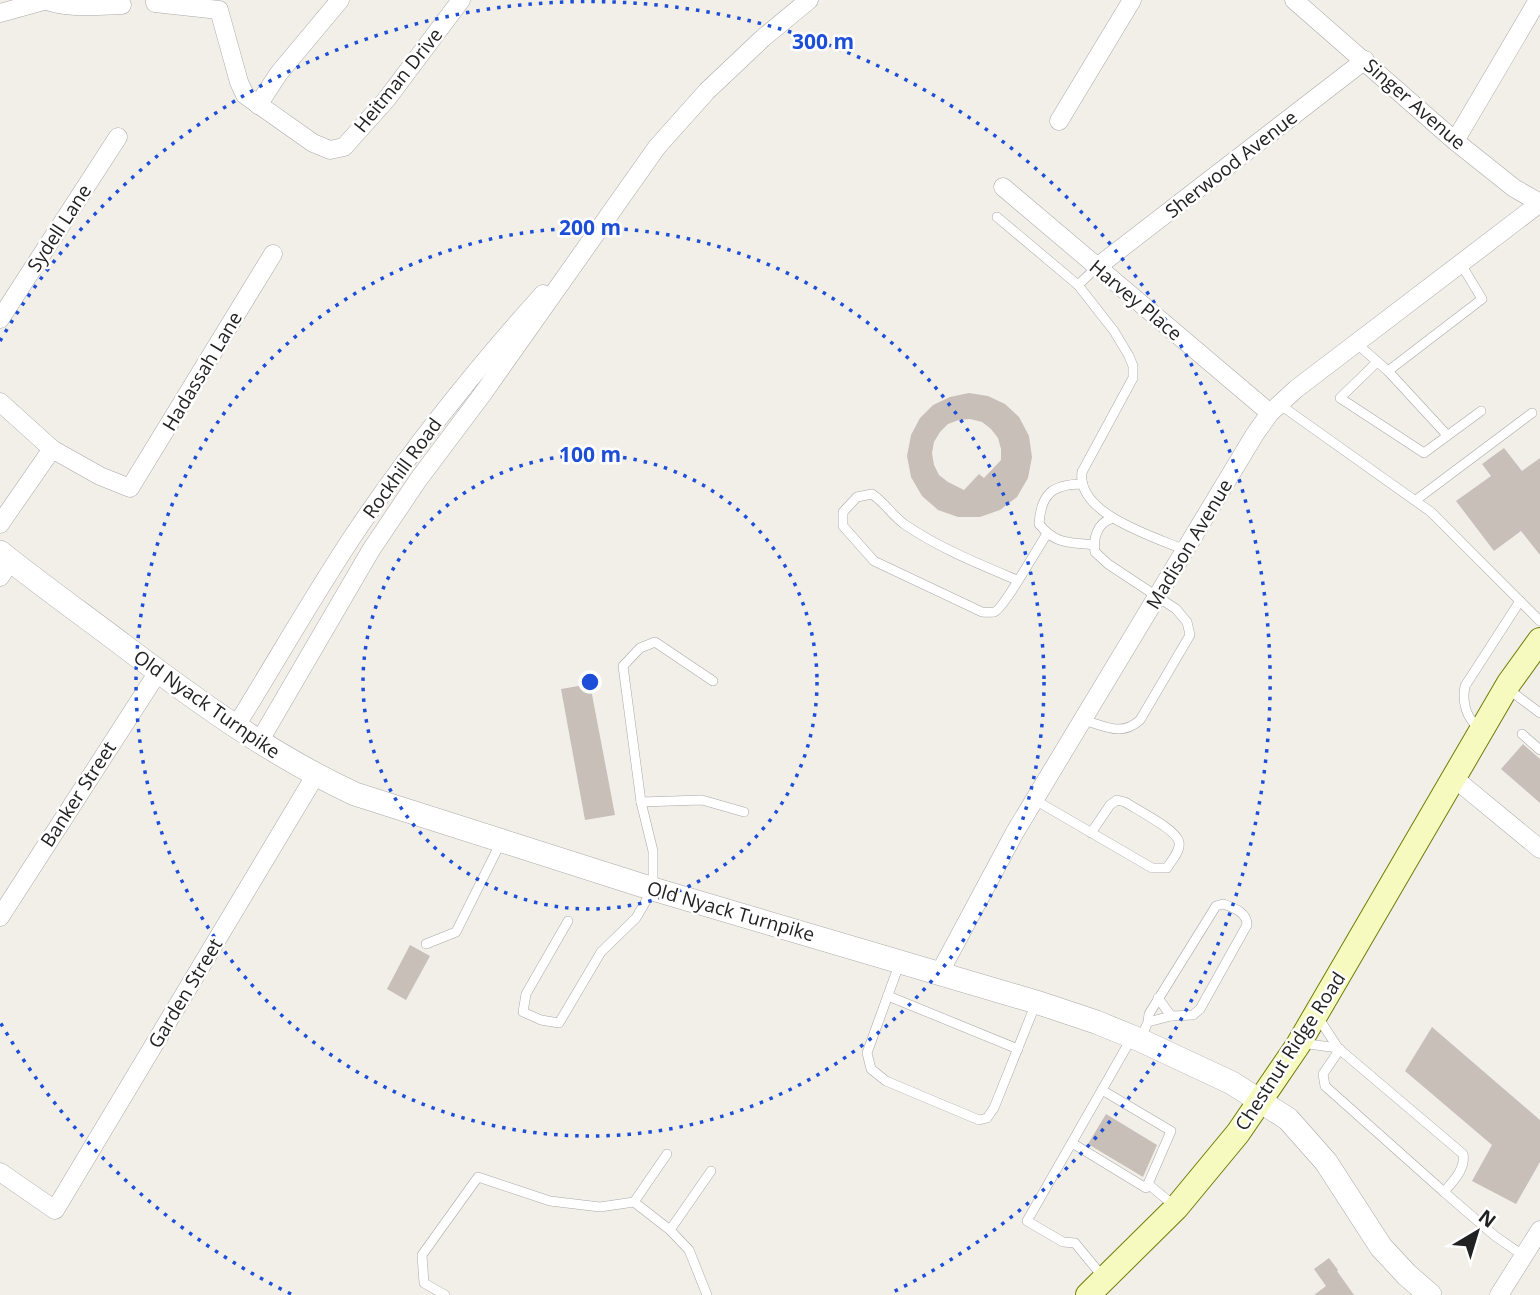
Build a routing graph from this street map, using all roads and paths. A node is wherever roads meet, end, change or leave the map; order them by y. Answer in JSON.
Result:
{"nodes":[{"id":1,"x":47,"y":0,"type":"edge"},
{"id":2,"x":155,"y":0,"type":"edge"},
{"id":3,"x":340,"y":0,"type":"edge"},
{"id":4,"x":460,"y":0,"type":"edge"},
{"id":5,"x":809,"y":0,"type":"edge"},
{"id":6,"x":1132,"y":0,"type":"edge"},
{"id":7,"x":1294,"y":0,"type":"edge"},
{"id":8,"x":1538,"y":0,"type":"edge"},
{"id":9,"x":122,"y":5,"type":"dead end"},
{"id":10,"x":0,"y":13,"type":"edge"},
{"id":11,"x":1365,"y":60,"type":"junction"},
{"id":12,"x":258,"y":105,"type":"junction"},
{"id":13,"x":1059,"y":121,"type":"dead end"},
{"id":14,"x":118,"y":137,"type":"dead end"},
{"id":15,"x":1455,"y":141,"type":"junction"},
{"id":16,"x":1003,"y":187,"type":"dead end"},
{"id":17,"x":1540,"y":203,"type":"edge"},
{"id":18,"x":998,"y":217,"type":"dead end"},
{"id":19,"x":599,"y":232,"type":"junction"},
{"id":20,"x":273,"y":254,"type":"dead end"},
{"id":21,"x":1461,"y":264,"type":"junction"},
{"id":22,"x":1097,"y":267,"type":"junction"},
{"id":23,"x":1078,"y":285,"type":"junction"},
{"id":24,"x":0,"y":319,"type":"edge"},
{"id":25,"x":1356,"y":343,"type":"junction"},
{"id":26,"x":1377,"y":362,"type":"junction"},
{"id":27,"x":1388,"y":371,"type":"junction"},
{"id":28,"x":0,"y":402,"type":"edge"},
{"id":29,"x":1275,"y":408,"type":"junction"},
{"id":30,"x":1481,"y":411,"type":"dead end"},
{"id":31,"x":1532,"y":413,"type":"dead end"},
{"id":32,"x":1447,"y":435,"type":"junction"},
{"id":33,"x":52,"y":449,"type":"junction"},
{"id":34,"x":1083,"y":484,"type":"junction"},
{"id":35,"x":1416,"y":500,"type":"junction"},
{"id":36,"x":1111,"y":519,"type":"junction"},
{"id":37,"x":0,"y":524,"type":"edge"},
{"id":38,"x":1047,"y":534,"type":"junction"},
{"id":39,"x":1094,"y":548,"type":"junction"},
{"id":40,"x":1185,"y":550,"type":"junction"},
{"id":41,"x":4,"y":563,"type":"edge"},
{"id":42,"x":1017,"y":580,"type":"junction"},
{"id":43,"x":1157,"y":597,"type":"junction"},
{"id":44,"x":1520,"y":601,"type":"junction"},
{"id":45,"x":1540,"y":621,"type":"edge"},
{"id":46,"x":1540,"y":640,"type":"edge"},
{"id":47,"x":158,"y":671,"type":"junction"},
{"id":48,"x":713,"y":681,"type":"dead end"},
{"id":49,"x":1506,"y":688,"type":"junction"},
{"id":50,"x":1540,"y":713,"type":"edge"},
{"id":51,"x":1083,"y":720,"type":"junction"},
{"id":52,"x":236,"y":726,"type":"junction"},
{"id":53,"x":1482,"y":730,"type":"junction"},
{"id":54,"x":1522,"y":734,"type":"dead end"},
{"id":55,"x":259,"y":742,"type":"junction"},
{"id":56,"x":1540,"y":750,"type":"edge"},
{"id":57,"x":316,"y":776,"type":"junction"},
{"id":58,"x":1454,"y":778,"type":"junction"},
{"id":59,"x":1035,"y":800,"type":"junction"},
{"id":60,"x":641,"y":802,"type":"junction"},
{"id":61,"x":744,"y":812,"type":"dead end"},
{"id":62,"x":1091,"y":833,"type":"junction"},
{"id":63,"x":502,"y":841,"type":"junction"},
{"id":64,"x":1539,"y":847,"type":"edge"},
{"id":65,"x":653,"y":889,"type":"junction"},
{"id":66,"x":0,"y":917,"type":"edge"},
{"id":67,"x":568,"y":921,"type":"dead end"},
{"id":68,"x":426,"y":944,"type":"dead end"},
{"id":69,"x":901,"y":961,"type":"junction"},
{"id":70,"x":940,"y":972,"type":"junction"},
{"id":71,"x":888,"y":996,"type":"junction"},
{"id":72,"x":1158,"y":998,"type":"junction"},
{"id":73,"x":1037,"y":1002,"type":"junction"},
{"id":74,"x":1316,"y":1014,"type":"junction"},
{"id":75,"x":1171,"y":1016,"type":"junction"},
{"id":76,"x":1140,"y":1033,"type":"junction"},
{"id":77,"x":1299,"y":1043,"type":"junction"},
{"id":78,"x":1339,"y":1048,"type":"junction"},
{"id":79,"x":1018,"y":1049,"type":"junction"},
{"id":80,"x":1102,"y":1090,"type":"junction"},
{"id":81,"x":1261,"y":1100,"type":"junction"},
{"id":82,"x":1072,"y":1143,"type":"junction"},
{"id":83,"x":667,"y":1154,"type":"dead end"},
{"id":84,"x":711,"y":1171,"type":"dead end"},
{"id":85,"x":0,"y":1172,"type":"edge"},
{"id":86,"x":1148,"y":1184,"type":"junction"},
{"id":87,"x":1444,"y":1192,"type":"junction"},
{"id":88,"x":634,"y":1202,"type":"junction"},
{"id":89,"x":1177,"y":1208,"type":"junction"},
{"id":90,"x":670,"y":1230,"type":"junction"},
{"id":91,"x":1540,"y":1230,"type":"edge"},
{"id":92,"x":1524,"y":1256,"type":"junction"},
{"id":93,"x":1096,"y":1287,"type":"edge"},
{"id":94,"x":1427,"y":1294,"type":"edge"},
{"id":95,"x":445,"y":1295,"type":"edge"},
{"id":96,"x":707,"y":1295,"type":"edge"},
{"id":97,"x":1499,"y":1295,"type":"edge"}],
"edges":[{"from":1,"to":9,"type":"street"},
{"from":1,"to":10,"type":"street"},
{"from":2,"to":12,"type":"street","name":"Heitman Drive"},
{"from":3,"to":12,"type":"street"},
{"from":4,"to":12,"type":"street","name":"Heitman Drive"},
{"from":5,"to":19,"type":"street","name":"Rockhill Road"},
{"from":6,"to":13,"type":"street"},
{"from":7,"to":11,"type":"street","name":"Singer Avenue"},
{"from":8,"to":15,"type":"street"},
{"from":11,"to":15,"type":"street","name":"Singer Avenue"},
{"from":11,"to":22,"type":"street","name":"Sherwood Avenue"},
{"from":14,"to":24,"type":"street","name":"Sydell Lane"},
{"from":15,"to":17,"type":"street","name":"Singer Avenue"},
{"from":16,"to":22,"type":"street","name":"Harvey Place"},
{"from":17,"to":21,"type":"street","name":"Madison Avenue"},
{"from":18,"to":23,"type":"lane"},
{"from":19,"to":52,"type":"street","name":"Rockhill Road"},
{"from":19,"to":55,"type":"street","name":"Rockhill Road"},
{"from":20,"to":33,"type":"street","name":"Hadassah Lane"},
{"from":21,"to":25,"type":"street","name":"Madison Avenue"},
{"from":21,"to":27,"type":"lane"},
{"from":22,"to":23,"type":"lane"},
{"from":22,"to":29,"type":"street","name":"Harvey Place"},
{"from":23,"to":34,"type":"lane"},
{"from":25,"to":26,"type":"lane"},
{"from":25,"to":29,"type":"street","name":"Madison Avenue"},
{"from":26,"to":27,"type":"lane"},
{"from":26,"to":32,"type":"lane"},
{"from":27,"to":32,"type":"lane"},
{"from":28,"to":33,"type":"street"},
{"from":29,"to":35,"type":"lane"},
{"from":29,"to":40,"type":"street","name":"Madison Avenue"},
{"from":30,"to":32,"type":"lane"},
{"from":31,"to":35,"type":"lane"},
{"from":33,"to":37,"type":"street"},
{"from":34,"to":36,"type":"lane"},
{"from":34,"to":38,"type":"lane"},
{"from":35,"to":44,"type":"lane"},
{"from":36,"to":39,"type":"lane"},
{"from":36,"to":40,"type":"lane"},
{"from":38,"to":39,"type":"lane"},
{"from":38,"to":42,"type":"lane"},
{"from":39,"to":43,"type":"lane"},
{"from":40,"to":43,"type":"street","name":"Madison Avenue"},
{"from":41,"to":47,"type":"street","name":"Old Nyack Turnpike"},
{"from":42,"to":42,"type":"lane"},
{"from":43,"to":51,"type":"street","name":"Madison Avenue"},
{"from":43,"to":51,"type":"lane"},
{"from":44,"to":45,"type":"lane"},
{"from":44,"to":53,"type":"lane"},
{"from":46,"to":49,"type":"main road","name":"Chestnut Ridge Road"},
{"from":47,"to":52,"type":"street","name":"Old Nyack Turnpike"},
{"from":47,"to":66,"type":"street","name":"Banker Street"},
{"from":48,"to":60,"type":"lane"},
{"from":49,"to":50,"type":"lane"},
{"from":49,"to":53,"type":"main road","name":"Chestnut Ridge Road"},
{"from":51,"to":59,"type":"street","name":"Madison Avenue"},
{"from":52,"to":55,"type":"street","name":"Old Nyack Turnpike"},
{"from":53,"to":58,"type":"main road","name":"Chestnut Ridge Road"},
{"from":54,"to":56,"type":"lane"},
{"from":55,"to":57,"type":"street","name":"Old Nyack Turnpike"},
{"from":57,"to":63,"type":"street","name":"Old Nyack Turnpike"},
{"from":57,"to":85,"type":"street","name":"Garden Street"},
{"from":58,"to":64,"type":"street"},
{"from":58,"to":74,"type":"main road","name":"Chestnut Ridge Road"},
{"from":59,"to":62,"type":"lane"},
{"from":59,"to":70,"type":"street","name":"Madison Avenue"},
{"from":60,"to":61,"type":"lane"},
{"from":60,"to":65,"type":"lane"},
{"from":62,"to":62,"type":"lane"},
{"from":63,"to":65,"type":"street","name":"Old Nyack Turnpike"},
{"from":63,"to":68,"type":"lane"},
{"from":65,"to":67,"type":"lane"},
{"from":65,"to":69,"type":"street","name":"Old Nyack Turnpike"},
{"from":69,"to":70,"type":"street","name":"Old Nyack Turnpike"},
{"from":69,"to":71,"type":"lane"},
{"from":70,"to":73,"type":"street","name":"Old Nyack Turnpike"},
{"from":71,"to":79,"type":"lane"},
{"from":71,"to":79,"type":"lane"},
{"from":72,"to":75,"type":"lane"},
{"from":72,"to":75,"type":"lane"},
{"from":72,"to":76,"type":"lane"},
{"from":73,"to":76,"type":"street","name":"Old Nyack Turnpike"},
{"from":73,"to":79,"type":"lane"},
{"from":74,"to":77,"type":"main road","name":"Chestnut Ridge Road"},
{"from":74,"to":78,"type":"lane"},
{"from":75,"to":76,"type":"lane"},
{"from":76,"to":80,"type":"lane"},
{"from":76,"to":81,"type":"street","name":"Old Nyack Turnpike"},
{"from":77,"to":78,"type":"lane"},
{"from":77,"to":81,"type":"main road","name":"Chestnut Ridge Road"},
{"from":78,"to":87,"type":"lane"},
{"from":78,"to":87,"type":"lane"},
{"from":80,"to":82,"type":"lane"},
{"from":80,"to":86,"type":"lane"},
{"from":81,"to":89,"type":"main road","name":"Chestnut Ridge Road"},
{"from":81,"to":94,"type":"street","name":"Old Nyack Turnpike"},
{"from":82,"to":86,"type":"lane"},
{"from":82,"to":93,"type":"lane"},
{"from":83,"to":88,"type":"lane"},
{"from":84,"to":90,"type":"lane"},
{"from":86,"to":89,"type":"lane"},
{"from":87,"to":92,"type":"lane"},
{"from":88,"to":90,"type":"lane"},
{"from":88,"to":95,"type":"lane"},
{"from":89,"to":93,"type":"main road","name":"Chestnut Ridge Road"},
{"from":90,"to":96,"type":"lane"},
{"from":91,"to":92,"type":"street"},
{"from":92,"to":97,"type":"street"}]}
